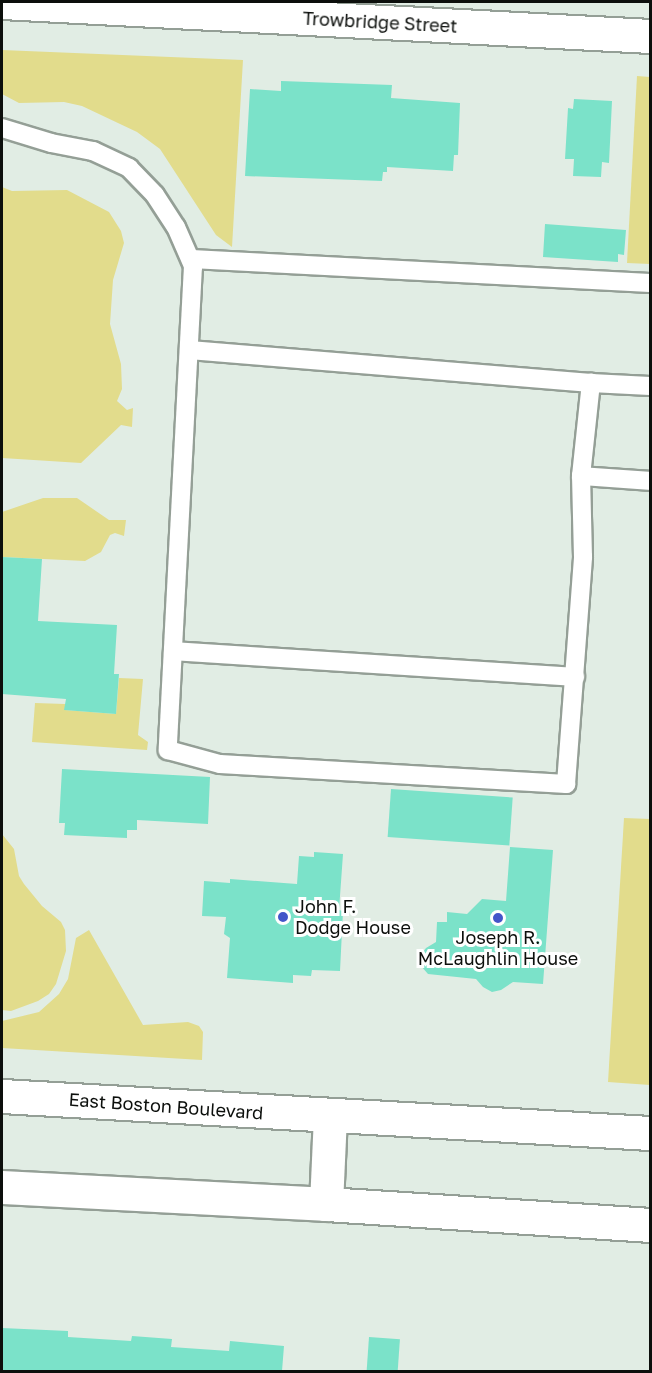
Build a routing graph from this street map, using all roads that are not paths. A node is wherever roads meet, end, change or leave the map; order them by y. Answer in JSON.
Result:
{"nodes":[{"id":1,"x":2,"y":2,"type":"edge"},
{"id":2,"x":651,"y":36,"type":"edge"},
{"id":3,"x":2,"y":128,"type":"edge"},
{"id":4,"x":191,"y":259,"type":"junction"},
{"id":5,"x":651,"y":283,"type":"edge"},
{"id":6,"x":189,"y":350,"type":"junction"},
{"id":7,"x":591,"y":383,"type":"junction"},
{"id":8,"x":651,"y":386,"type":"edge"},
{"id":9,"x":581,"y":476,"type":"junction"},
{"id":10,"x":651,"y":481,"type":"edge"},
{"id":11,"x":173,"y":651,"type":"junction"},
{"id":12,"x":575,"y":677,"type":"junction"},
{"id":13,"x":2,"y":1096,"type":"edge"},
{"id":14,"x":330,"y":1116,"type":"junction"},
{"id":15,"x":651,"y":1133,"type":"edge"},
{"id":16,"x":2,"y":1187,"type":"edge"},
{"id":17,"x":326,"y":1204,"type":"junction"},
{"id":18,"x":651,"y":1226,"type":"edge"}],
"edges":[{"from":1,"to":2,"type":"street","name":"Trowbridge Street"},
{"from":3,"to":4,"type":"lane"},
{"from":4,"to":5,"type":"lane"},
{"from":4,"to":6,"type":"lane"},
{"from":6,"to":7,"type":"lane"},
{"from":6,"to":11,"type":"lane"},
{"from":7,"to":8,"type":"lane"},
{"from":7,"to":9,"type":"lane"},
{"from":9,"to":10,"type":"lane"},
{"from":9,"to":12,"type":"lane"},
{"from":11,"to":12,"type":"lane"},
{"from":11,"to":12,"type":"lane"},
{"from":13,"to":14,"type":"street","name":"East Boston Boulevard"},
{"from":14,"to":15,"type":"street","name":"East Boston Boulevard"},
{"from":14,"to":17,"type":"street"},
{"from":16,"to":17,"type":"street"},
{"from":17,"to":18,"type":"street"}]}
